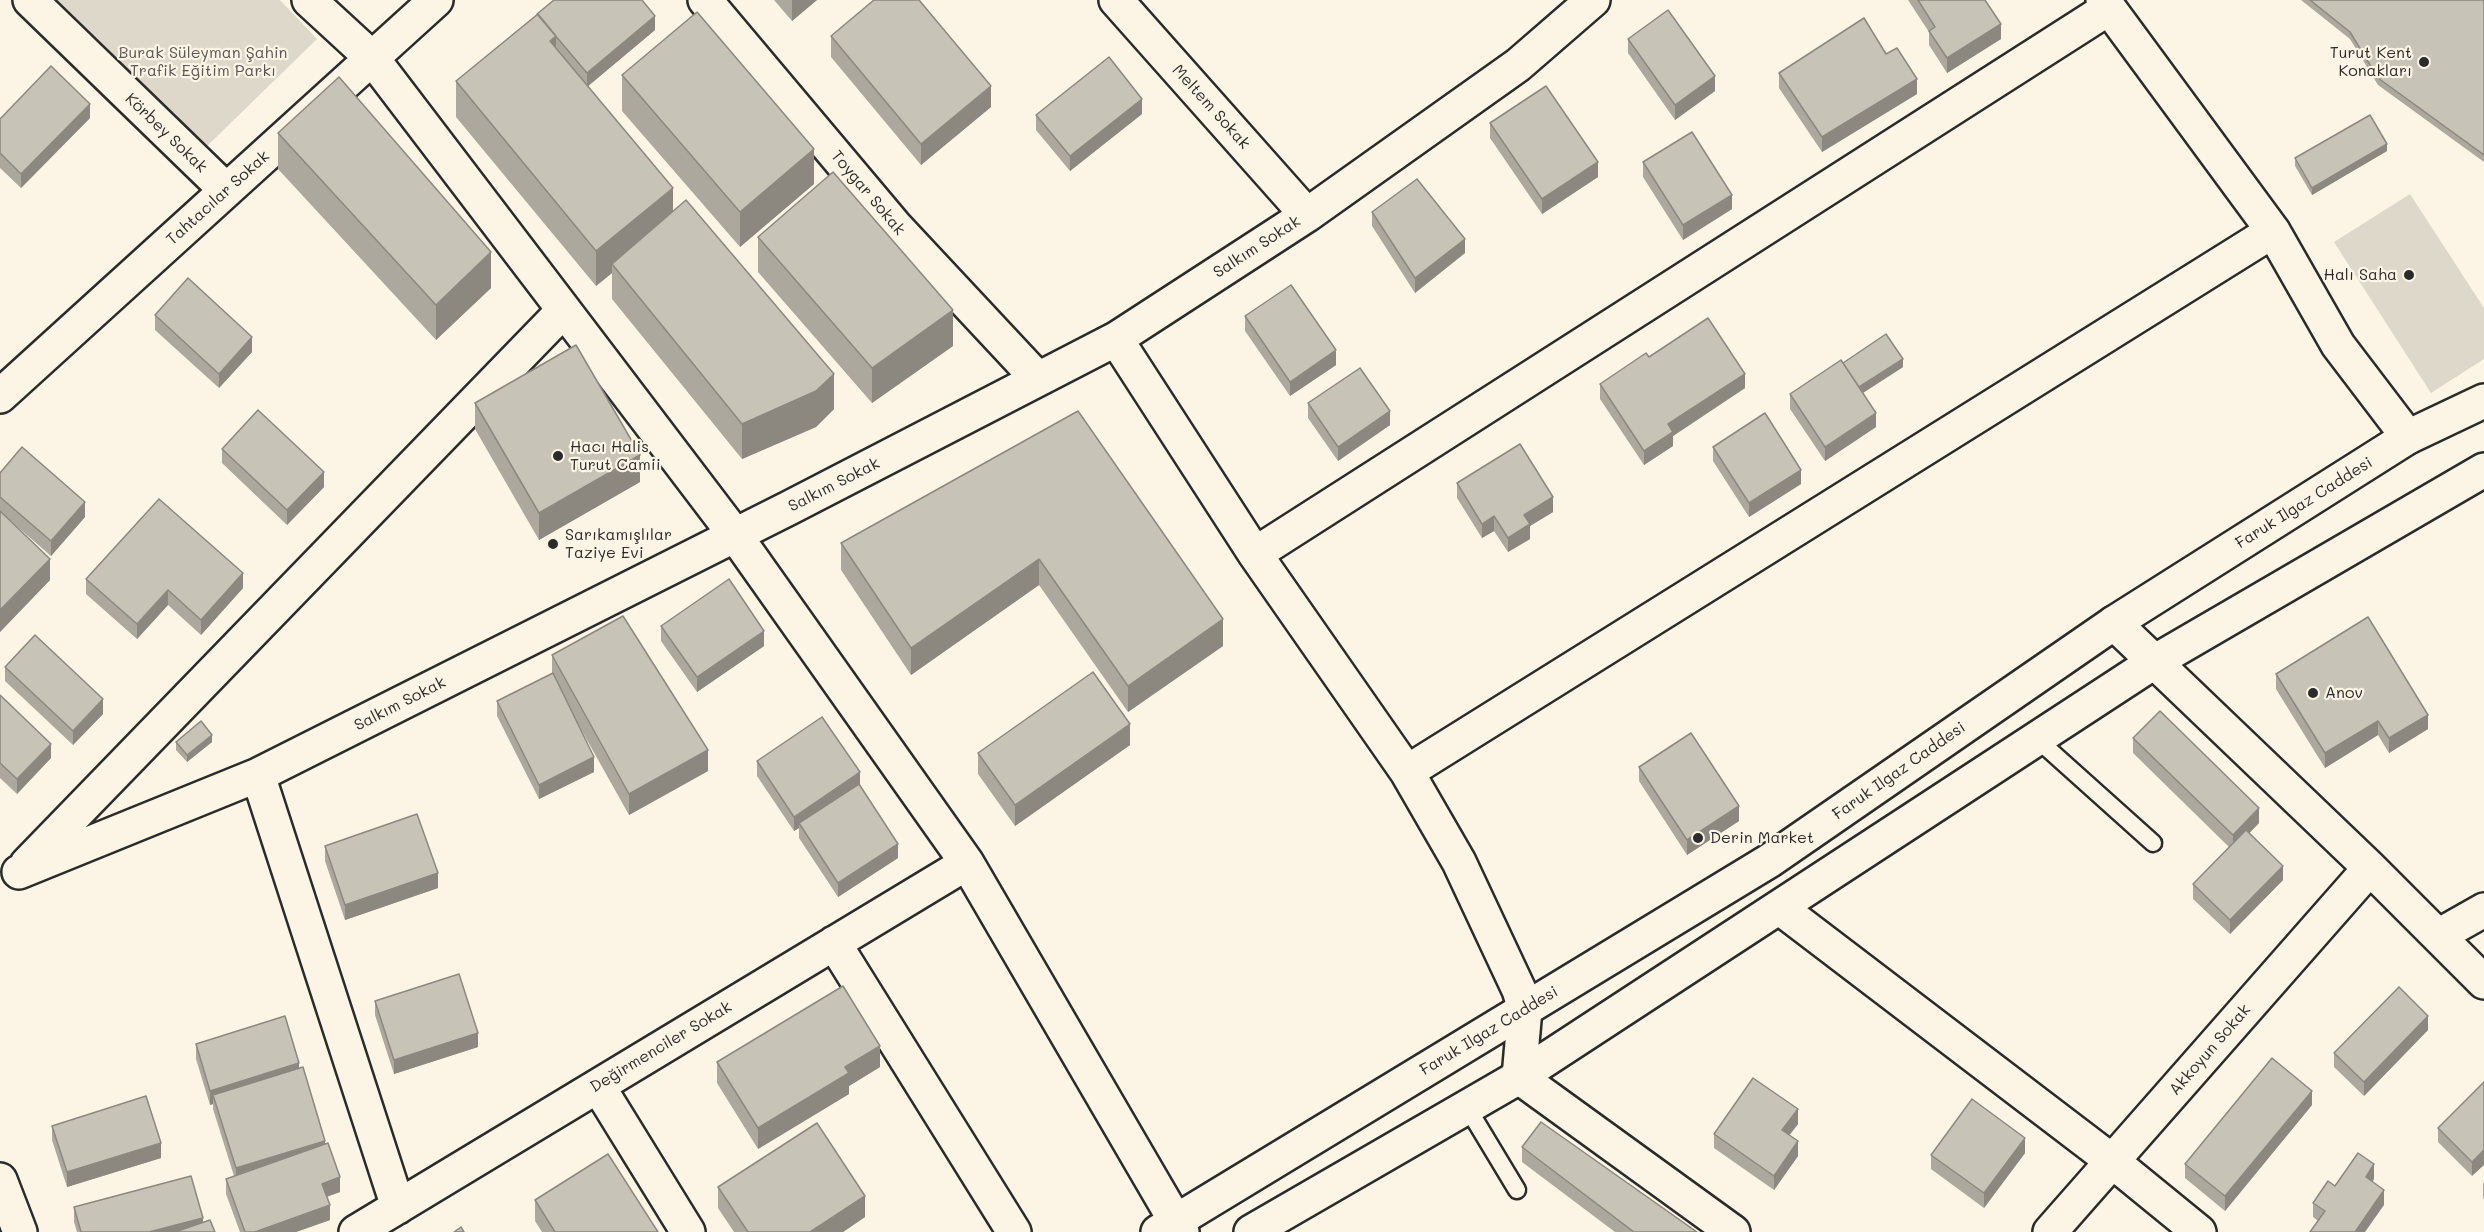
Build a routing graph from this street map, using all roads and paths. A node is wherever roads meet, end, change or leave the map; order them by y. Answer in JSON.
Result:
{"nodes":[{"id":1,"x":30,"y":0,"type":"edge"},
{"id":2,"x":309,"y":0,"type":"edge"},
{"id":3,"x":436,"y":0,"type":"edge"},
{"id":4,"x":705,"y":0,"type":"edge"},
{"id":5,"x":1116,"y":0,"type":"edge"},
{"id":6,"x":1593,"y":0,"type":"edge"},
{"id":7,"x":2106,"y":4,"type":"edge"},
{"id":8,"x":372,"y":58,"type":"junction"},
{"id":9,"x":226,"y":190,"type":"junction"},
{"id":10,"x":1307,"y":215,"type":"junction"},
{"id":11,"x":2273,"y":231,"type":"junction"},
{"id":12,"x":564,"y":310,"type":"junction"},
{"id":13,"x":1116,"y":339,"type":"junction"},
{"id":14,"x":1038,"y":379,"type":"junction"},
{"id":15,"x":1,"y":392,"type":"edge"},
{"id":16,"x":2484,"y":400,"type":"edge"},
{"id":17,"x":2408,"y":437,"type":"junction"},
{"id":18,"x":2484,"y":470,"type":"edge"},
{"id":19,"x":735,"y":536,"type":"junction"},
{"id":20,"x":1255,"y":554,"type":"junction"},
{"id":21,"x":2114,"y":623,"type":"junction"},
{"id":22,"x":2154,"y":662,"type":"junction"},
{"id":23,"x":2037,"y":739,"type":"junction"},
{"id":24,"x":1407,"y":772,"type":"junction"},
{"id":25,"x":258,"y":775,"type":"junction"},
{"id":26,"x":2153,"y":843,"type":"dead end"},
{"id":27,"x":967,"y":863,"type":"junction"},
{"id":28,"x":2370,"y":868,"type":"junction"},
{"id":29,"x":9,"y":878,"type":"edge"},
{"id":30,"x":1780,"y":908,"type":"junction"},
{"id":31,"x":2484,"y":910,"type":"edge"},
{"id":32,"x":2438,"y":936,"type":"junction"},
{"id":33,"x":834,"y":943,"type":"junction"},
{"id":34,"x":2484,"y":982,"type":"edge"},
{"id":35,"x":1526,"y":1009,"type":"junction"},
{"id":36,"x":1519,"y":1077,"type":"junction"},
{"id":37,"x":598,"y":1086,"type":"junction"},
{"id":38,"x":1467,"y":1107,"type":"junction"},
{"id":39,"x":2112,"y":1161,"type":"junction"},
{"id":40,"x":0,"y":1180,"type":"edge"},
{"id":41,"x":1517,"y":1190,"type":"dead end"},
{"id":42,"x":398,"y":1207,"type":"junction"},
{"id":43,"x":1172,"y":1228,"type":"edge"},
{"id":44,"x":20,"y":1232,"type":"edge"},
{"id":45,"x":356,"y":1232,"type":"edge"},
{"id":46,"x":688,"y":1232,"type":"edge"},
{"id":47,"x":1014,"y":1232,"type":"edge"},
{"id":48,"x":1251,"y":1232,"type":"edge"},
{"id":49,"x":1733,"y":1232,"type":"edge"},
{"id":50,"x":2050,"y":1232,"type":"edge"},
{"id":51,"x":2199,"y":1232,"type":"edge"}],
"edges":[{"from":1,"to":9,"type":"street","name":"Körbey Sokak"},
{"from":2,"to":8,"type":"street"},
{"from":3,"to":8,"type":"street","name":"Tahtacılar Sokak"},
{"from":4,"to":14,"type":"street","name":"Toygar Sokak"},
{"from":5,"to":10,"type":"street","name":"Meltem Sokak"},
{"from":6,"to":10,"type":"street","name":"Salkım Sokak"},
{"from":7,"to":11,"type":"street"},
{"from":7,"to":20,"type":"street"},
{"from":8,"to":9,"type":"street","name":"Tahtacılar Sokak"},
{"from":8,"to":12,"type":"street"},
{"from":9,"to":15,"type":"street","name":"Tahtacılar Sokak"},
{"from":10,"to":13,"type":"street","name":"Salkım Sokak"},
{"from":11,"to":17,"type":"street"},
{"from":11,"to":24,"type":"street"},
{"from":12,"to":19,"type":"street"},
{"from":12,"to":29,"type":"street"},
{"from":13,"to":14,"type":"street","name":"Salkım Sokak"},
{"from":13,"to":20,"type":"street"},
{"from":14,"to":19,"type":"street","name":"Salkım Sokak"},
{"from":16,"to":17,"type":"street","name":"Faruk Ilgaz Caddesi"},
{"from":17,"to":21,"type":"street","name":"Faruk Ilgaz Caddesi"},
{"from":18,"to":22,"type":"street"},
{"from":19,"to":25,"type":"street","name":"Salkım Sokak"},
{"from":19,"to":27,"type":"street"},
{"from":20,"to":24,"type":"street"},
{"from":21,"to":22,"type":"street"},
{"from":21,"to":35,"type":"street","name":"Faruk Ilgaz Caddesi"},
{"from":22,"to":23,"type":"street"},
{"from":22,"to":28,"type":"street"},
{"from":23,"to":26,"type":"lane"},
{"from":23,"to":30,"type":"street"},
{"from":24,"to":35,"type":"street"},
{"from":25,"to":29,"type":"street","name":"Salkım Sokak"},
{"from":25,"to":42,"type":"street"},
{"from":27,"to":33,"type":"street","name":"Değirmenciler Sokak"},
{"from":27,"to":43,"type":"street"},
{"from":28,"to":32,"type":"street"},
{"from":28,"to":39,"type":"street","name":"Akkoyun Sokak"},
{"from":30,"to":36,"type":"street"},
{"from":30,"to":39,"type":"street"},
{"from":31,"to":32,"type":"street"},
{"from":32,"to":34,"type":"street"},
{"from":33,"to":37,"type":"street","name":"Değirmenciler Sokak"},
{"from":33,"to":47,"type":"street"},
{"from":35,"to":36,"type":"street"},
{"from":35,"to":43,"type":"street","name":"Faruk Ilgaz Caddesi"},
{"from":36,"to":38,"type":"street"},
{"from":36,"to":49,"type":"street"},
{"from":37,"to":42,"type":"street","name":"Değirmenciler Sokak"},
{"from":37,"to":46,"type":"street"},
{"from":38,"to":41,"type":"lane"},
{"from":38,"to":48,"type":"street"},
{"from":39,"to":50,"type":"street","name":"Akkoyun Sokak"},
{"from":39,"to":51,"type":"street"},
{"from":40,"to":44,"type":"street"},
{"from":42,"to":45,"type":"street","name":"Değirmenciler Sokak"}]}
